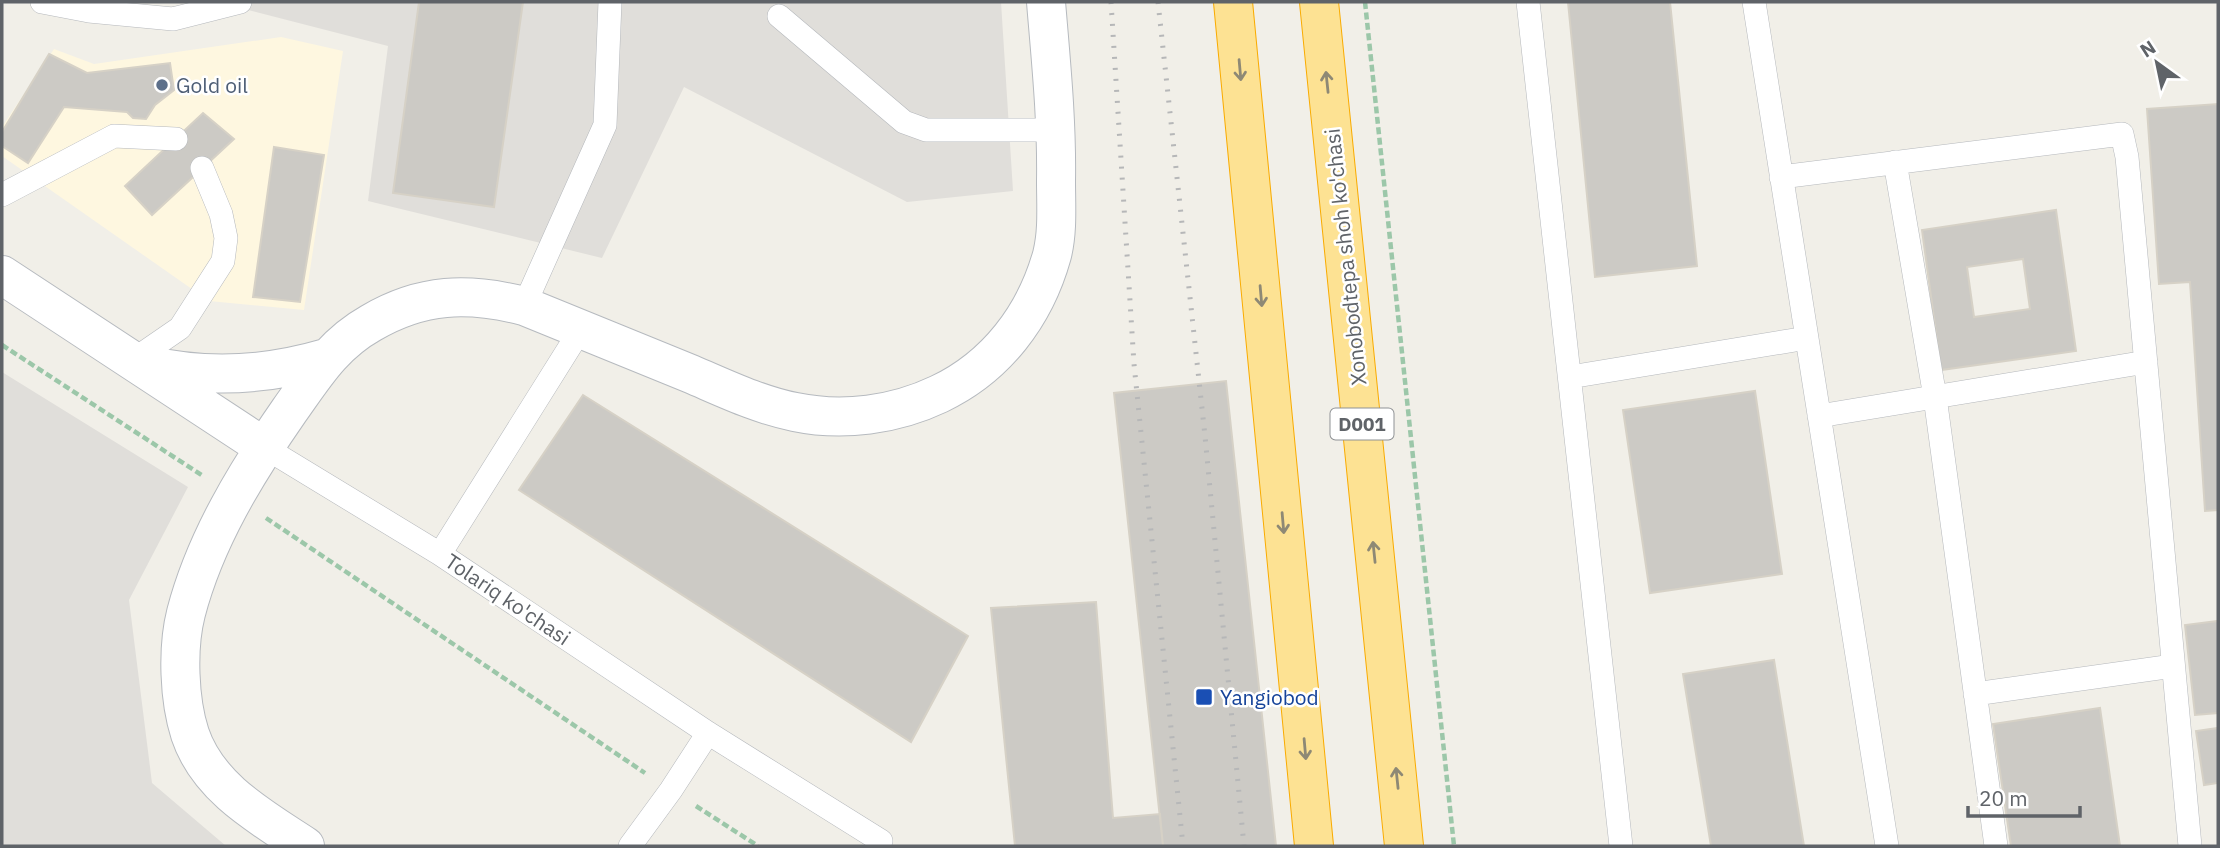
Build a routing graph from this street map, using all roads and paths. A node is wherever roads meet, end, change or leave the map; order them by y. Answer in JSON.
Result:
{"nodes":[{"id":1,"x":42,"y":2,"type":"edge"},
{"id":2,"x":240,"y":2,"type":"edge"},
{"id":3,"x":610,"y":2,"type":"edge"},
{"id":4,"x":1046,"y":2,"type":"edge"},
{"id":5,"x":1233,"y":2,"type":"edge"},
{"id":6,"x":1319,"y":2,"type":"edge"},
{"id":7,"x":1365,"y":2,"type":"edge"},
{"id":8,"x":1528,"y":2,"type":"edge"},
{"id":9,"x":1754,"y":2,"type":"edge"},
{"id":10,"x":779,"y":16,"type":"dead end"},
{"id":11,"x":1056,"y":130,"type":"junction"},
{"id":12,"x":176,"y":139,"type":"dead end"},
{"id":13,"x":1895,"y":162,"type":"junction"},
{"id":14,"x":202,"y":168,"type":"dead end"},
{"id":15,"x":1782,"y":177,"type":"junction"},
{"id":16,"x":2,"y":195,"type":"edge"},
{"id":17,"x":2,"y":275,"type":"edge"},
{"id":18,"x":524,"y":306,"type":"junction"},
{"id":19,"x":581,"y":329,"type":"junction"},
{"id":20,"x":1807,"y":338,"type":"junction"},
{"id":21,"x":2,"y":345,"type":"edge"},
{"id":22,"x":326,"y":358,"type":"junction"},
{"id":23,"x":132,"y":361,"type":"junction"},
{"id":24,"x":2146,"y":362,"type":"junction"},
{"id":25,"x":1570,"y":377,"type":"junction"},
{"id":26,"x":1935,"y":397,"type":"junction"},
{"id":27,"x":1819,"y":416,"type":"junction"},
{"id":28,"x":264,"y":447,"type":"junction"},
{"id":29,"x":233,"y":497,"type":"junction"},
{"id":30,"x":440,"y":554,"type":"junction"},
{"id":31,"x":2174,"y":666,"type":"junction"},
{"id":32,"x":1975,"y":694,"type":"junction"},
{"id":33,"x":708,"y":733,"type":"junction"},
{"id":34,"x":671,"y":790,"type":"junction"},
{"id":35,"x":881,"y":841,"type":"dead end"},
{"id":36,"x":305,"y":846,"type":"edge"},
{"id":37,"x":629,"y":846,"type":"edge"},
{"id":38,"x":758,"y":846,"type":"edge"},
{"id":39,"x":1314,"y":846,"type":"edge"},
{"id":40,"x":1404,"y":846,"type":"edge"},
{"id":41,"x":1454,"y":846,"type":"edge"},
{"id":42,"x":1621,"y":846,"type":"edge"},
{"id":43,"x":1887,"y":846,"type":"edge"},
{"id":44,"x":1996,"y":846,"type":"edge"},
{"id":45,"x":2190,"y":846,"type":"edge"}],
"edges":[{"from":1,"to":2,"type":"lane"},
{"from":3,"to":18,"type":"lane"},
{"from":4,"to":11,"type":"street"},
{"from":5,"to":39,"type":"highway","one_way":true},
{"from":40,"to":6,"type":"highway","name":"Xonobodtepa shoh ko'chasi","number":"D001","one_way":true},
{"from":7,"to":41,"type":"path"},
{"from":8,"to":25,"type":"lane"},
{"from":9,"to":15,"type":"lane"},
{"from":10,"to":11,"type":"lane"},
{"from":11,"to":19,"type":"street"},
{"from":12,"to":16,"type":"lane"},
{"from":13,"to":15,"type":"lane"},
{"from":13,"to":24,"type":"lane"},
{"from":13,"to":26,"type":"lane"},
{"from":14,"to":23,"type":"lane"},
{"from":15,"to":20,"type":"lane"},
{"from":17,"to":23,"type":"street","name":"Tolariq ko'chasi"},
{"from":18,"to":19,"type":"street"},
{"from":18,"to":22,"type":"street"},
{"from":19,"to":30,"type":"lane"},
{"from":20,"to":25,"type":"lane"},
{"from":20,"to":27,"type":"lane"},
{"from":21,"to":29,"type":"path"},
{"from":22,"to":23,"type":"street","name":"Tolariq ko'chasi"},
{"from":22,"to":28,"type":"street"},
{"from":23,"to":28,"type":"street","name":"Tolariq ko'chasi"},
{"from":24,"to":26,"type":"lane"},
{"from":24,"to":31,"type":"lane"},
{"from":25,"to":42,"type":"lane"},
{"from":26,"to":27,"type":"lane"},
{"from":26,"to":32,"type":"lane"},
{"from":27,"to":43,"type":"lane"},
{"from":28,"to":29,"type":"street"},
{"from":28,"to":30,"type":"lane","name":"Tolariq ko'chasi"},
{"from":29,"to":34,"type":"path"},
{"from":29,"to":36,"type":"street"},
{"from":30,"to":33,"type":"lane","name":"Tolariq ko'chasi"},
{"from":31,"to":32,"type":"lane"},
{"from":31,"to":45,"type":"lane"},
{"from":32,"to":44,"type":"lane"},
{"from":33,"to":34,"type":"lane"},
{"from":33,"to":35,"type":"lane","name":"Tolariq ko'chasi"},
{"from":34,"to":37,"type":"lane"},
{"from":34,"to":38,"type":"path"}]}
